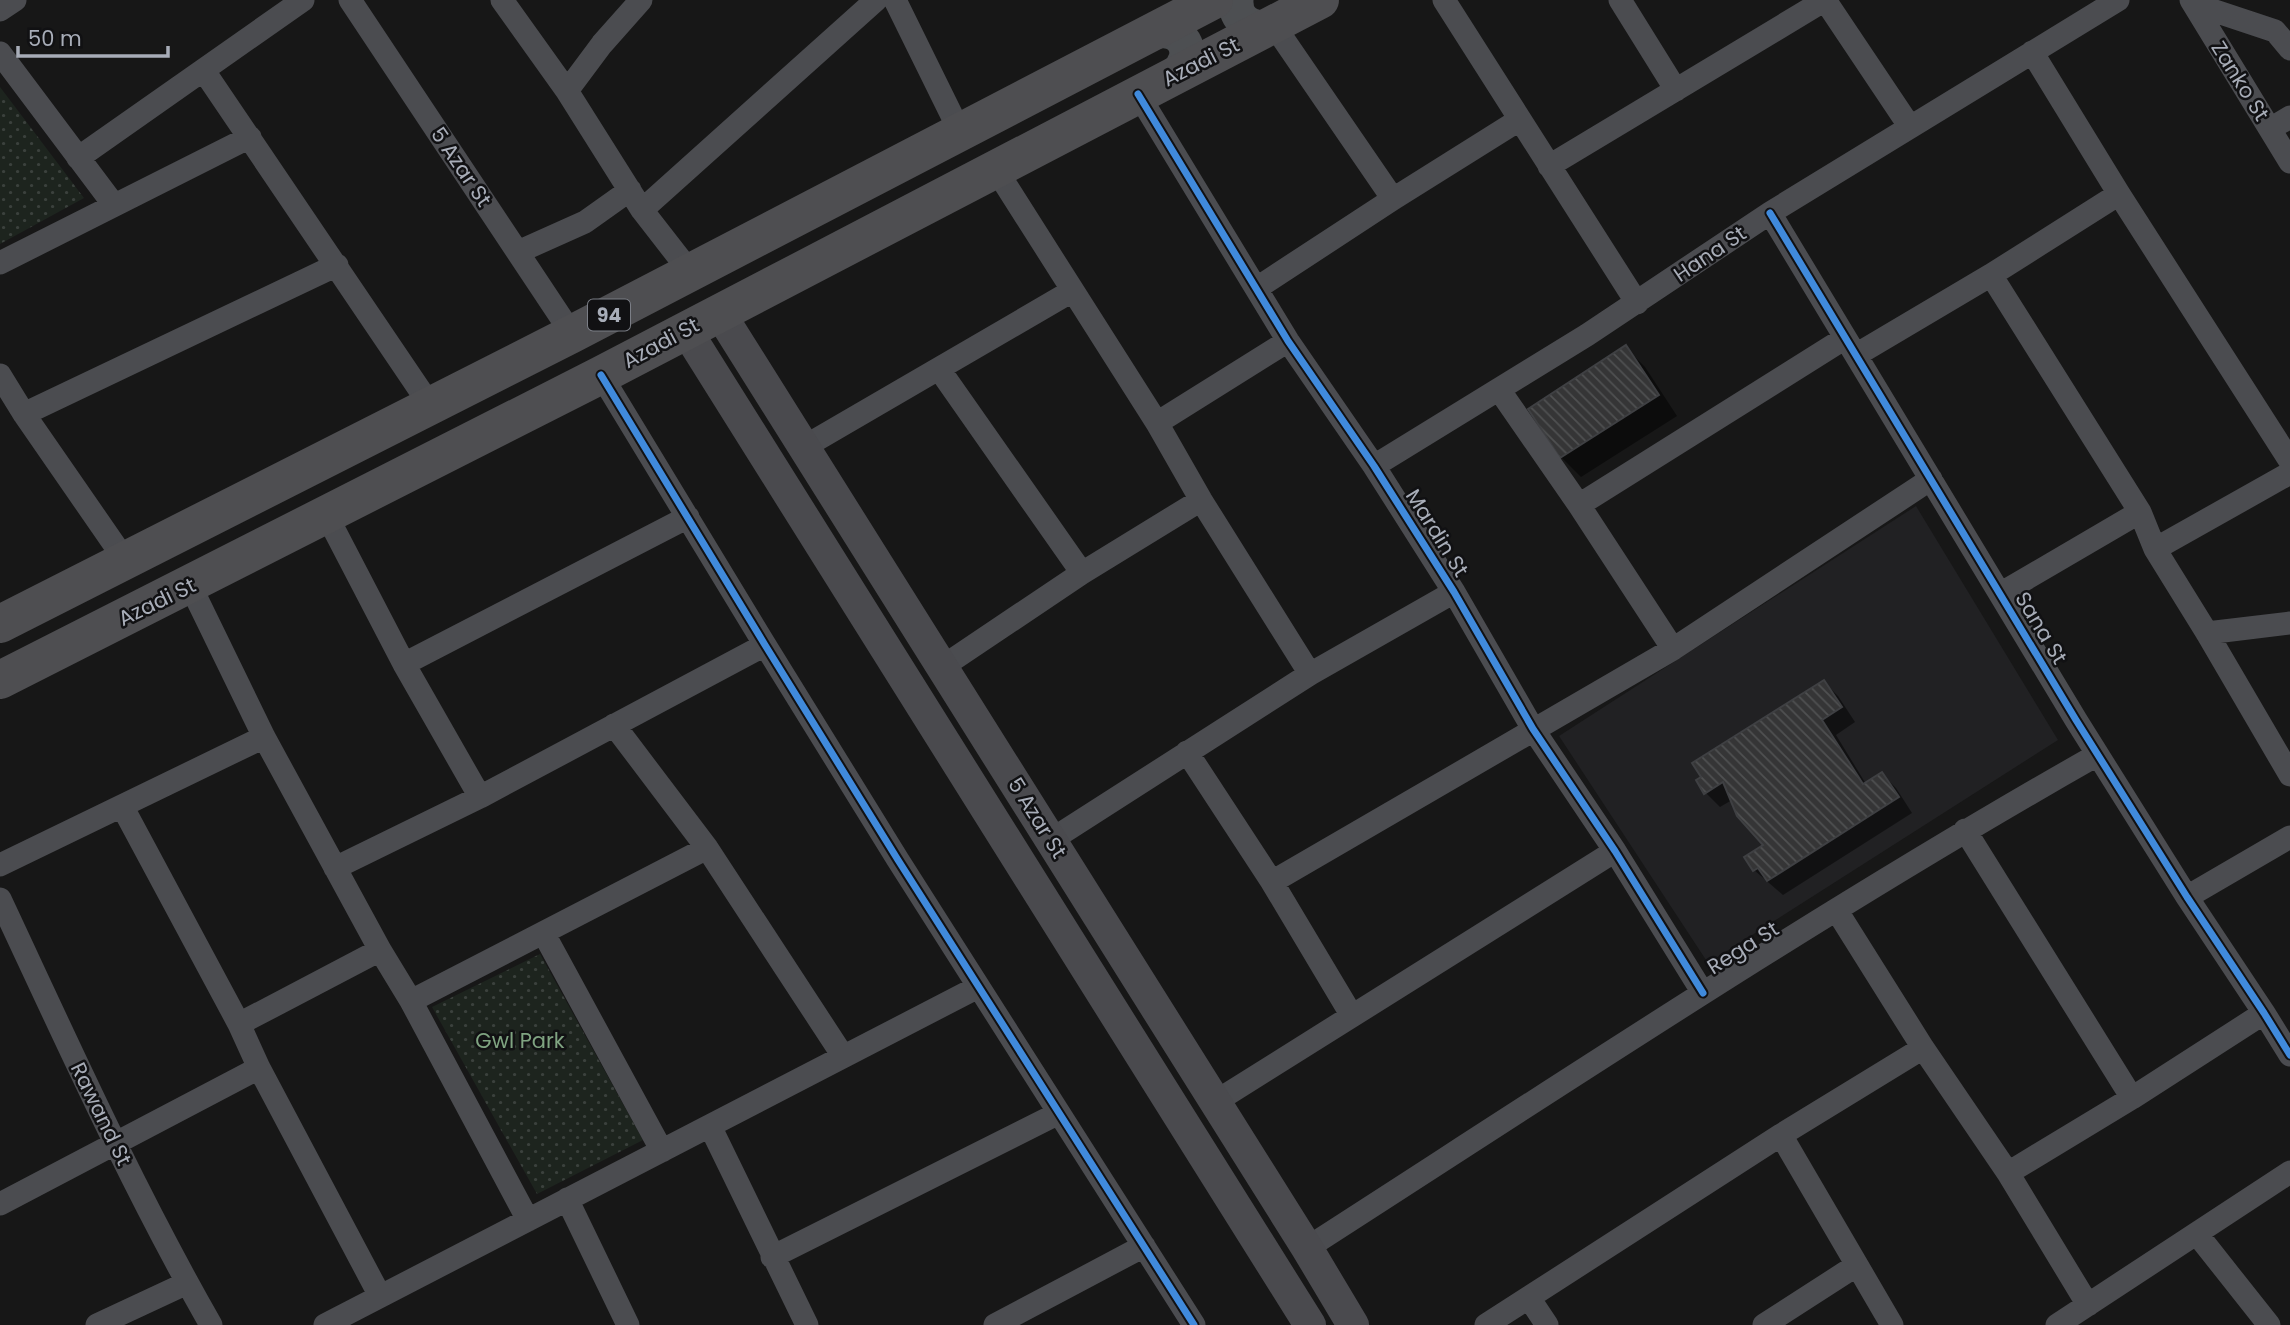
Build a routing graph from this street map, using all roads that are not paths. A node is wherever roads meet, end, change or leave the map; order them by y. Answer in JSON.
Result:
{"nodes":[{"id":1,"x":15,"y":0,"type":"edge"},
{"id":2,"x":303,"y":0,"type":"edge"},
{"id":3,"x":350,"y":0,"type":"edge"},
{"id":4,"x":502,"y":0,"type":"edge"},
{"id":5,"x":641,"y":0,"type":"edge"},
{"id":6,"x":876,"y":0,"type":"edge"},
{"id":7,"x":895,"y":0,"type":"edge"},
{"id":8,"x":1214,"y":0,"type":"edge"},
{"id":9,"x":1236,"y":0,"type":"edge"},
{"id":10,"x":1320,"y":0,"type":"edge"},
{"id":11,"x":1444,"y":0,"type":"edge"},
{"id":12,"x":1620,"y":0,"type":"edge"},
{"id":13,"x":1825,"y":0,"type":"edge"},
{"id":14,"x":2118,"y":0,"type":"edge"},
{"id":15,"x":2195,"y":1,"type":"edge"},
{"id":16,"x":0,"y":10,"type":"edge"},
{"id":17,"x":1270,"y":26,"type":"junction"},
{"id":18,"x":1151,"y":33,"type":"junction"},
{"id":19,"x":2290,"y":49,"type":"edge"},
{"id":20,"x":2032,"y":52,"type":"junction"},
{"id":21,"x":0,"y":53,"type":"edge"},
{"id":22,"x":204,"y":71,"type":"junction"},
{"id":23,"x":1175,"y":75,"type":"junction"},
{"id":24,"x":1676,"y":90,"type":"junction"},
{"id":25,"x":567,"y":91,"type":"junction"},
{"id":26,"x":1139,"y":94,"type":"junction"},
{"id":27,"x":2290,"y":117,"type":"edge"},
{"id":28,"x":1520,"y":120,"type":"junction"},
{"id":29,"x":1910,"y":127,"type":"junction"},
{"id":30,"x":2270,"y":129,"type":"junction"},
{"id":31,"x":961,"y":134,"type":"junction"},
{"id":32,"x":250,"y":137,"type":"junction"},
{"id":33,"x":78,"y":158,"type":"junction"},
{"id":34,"x":2290,"y":162,"type":"edge"},
{"id":35,"x":1549,"y":166,"type":"junction"},
{"id":36,"x":995,"y":168,"type":"junction"},
{"id":37,"x":630,"y":190,"type":"junction"},
{"id":38,"x":2119,"y":194,"type":"junction"},
{"id":39,"x":1393,"y":199,"type":"junction"},
{"id":40,"x":114,"y":205,"type":"junction"},
{"id":41,"x":642,"y":210,"type":"junction"},
{"id":42,"x":1770,"y":213,"type":"junction"},
{"id":43,"x":518,"y":252,"type":"junction"},
{"id":44,"x":0,"y":263,"type":"edge"},
{"id":45,"x":337,"y":265,"type":"junction"},
{"id":46,"x":691,"y":273,"type":"junction"},
{"id":47,"x":1991,"y":275,"type":"junction"},
{"id":48,"x":1256,"y":288,"type":"junction"},
{"id":49,"x":1072,"y":291,"type":"junction"},
{"id":50,"x":1637,"y":303,"type":"junction"},
{"id":51,"x":719,"y":312,"type":"junction"},
{"id":52,"x":686,"y":330,"type":"junction"},
{"id":53,"x":572,"y":334,"type":"junction"},
{"id":54,"x":1288,"y":341,"type":"junction"},
{"id":55,"x":1850,"y":346,"type":"junction"},
{"id":56,"x":939,"y":369,"type":"junction"},
{"id":57,"x":0,"y":375,"type":"edge"},
{"id":58,"x":601,"y":375,"type":"junction"},
{"id":59,"x":1500,"y":391,"type":"junction"},
{"id":60,"x":430,"y":405,"type":"junction"},
{"id":61,"x":24,"y":414,"type":"junction"},
{"id":62,"x":1157,"y":424,"type":"junction"},
{"id":63,"x":804,"y":447,"type":"junction"},
{"id":64,"x":2290,"y":461,"type":"edge"},
{"id":65,"x":1374,"y":466,"type":"junction"},
{"id":66,"x":2290,"y":473,"type":"edge"},
{"id":67,"x":1931,"y":479,"type":"junction"},
{"id":68,"x":1201,"y":500,"type":"junction"},
{"id":69,"x":1578,"y":505,"type":"junction"},
{"id":70,"x":2140,"y":512,"type":"junction"},
{"id":71,"x":327,"y":516,"type":"junction"},
{"id":72,"x":688,"y":517,"type":"junction"},
{"id":73,"x":2155,"y":549,"type":"junction"},
{"id":74,"x":125,"y":560,"type":"junction"},
{"id":75,"x":1082,"y":573,"type":"junction"},
{"id":76,"x":190,"y":585,"type":"junction"},
{"id":77,"x":72,"y":587,"type":"junction"},
{"id":78,"x":1454,"y":592,"type":"junction"},
{"id":79,"x":2000,"y":594,"type":"junction"},
{"id":80,"x":2290,"y":623,"type":"edge"},
{"id":81,"x":0,"y":624,"type":"edge"},
{"id":82,"x":0,"y":631,"type":"edge"},
{"id":83,"x":97,"y":631,"type":"junction"},
{"id":84,"x":2207,"y":633,"type":"junction"},
{"id":85,"x":765,"y":645,"type":"junction"},
{"id":86,"x":1673,"y":649,"type":"junction"},
{"id":87,"x":404,"y":664,"type":"junction"},
{"id":88,"x":942,"y":667,"type":"junction"},
{"id":89,"x":1310,"y":674,"type":"junction"},
{"id":90,"x":5,"y":678,"type":"edge"},
{"id":91,"x":614,"y":725,"type":"junction"},
{"id":92,"x":1533,"y":729,"type":"junction"},
{"id":93,"x":264,"y":737,"type":"junction"},
{"id":94,"x":1187,"y":752,"type":"junction"},
{"id":95,"x":2098,"y":755,"type":"junction"},
{"id":96,"x":2290,"y":775,"type":"edge"},
{"id":97,"x":480,"y":797,"type":"junction"},
{"id":98,"x":121,"y":806,"type":"junction"},
{"id":99,"x":1965,"y":830,"type":"junction"},
{"id":100,"x":2290,"y":837,"type":"edge"},
{"id":101,"x":1051,"y":840,"type":"junction"},
{"id":102,"x":707,"y":848,"type":"junction"},
{"id":103,"x":1615,"y":851,"type":"junction"},
{"id":104,"x":0,"y":865,"type":"edge"},
{"id":105,"x":335,"y":868,"type":"junction"},
{"id":106,"x":1272,"y":882,"type":"junction"},
{"id":107,"x":2187,"y":897,"type":"junction"},
{"id":108,"x":0,"y":899,"type":"edge"},
{"id":109,"x":1837,"y":911,"type":"junction"},
{"id":110,"x":1104,"y":924,"type":"junction"},
{"id":111,"x":544,"y":934,"type":"junction"},
{"id":112,"x":1071,"y":943,"type":"junction"},
{"id":113,"x":380,"y":950,"type":"junction"},
{"id":114,"x":978,"y":986,"type":"junction"},
{"id":115,"x":1703,"y":993,"type":"junction"},
{"id":116,"x":411,"y":1002,"type":"junction"},
{"id":117,"x":2264,"y":1013,"type":"junction"},
{"id":118,"x":1352,"y":1016,"type":"junction"},
{"id":119,"x":239,"y":1024,"type":"junction"},
{"id":120,"x":1923,"y":1048,"type":"junction"},
{"id":121,"x":2290,"y":1055,"type":"edge"},
{"id":122,"x":843,"y":1056,"type":"junction"},
{"id":123,"x":259,"y":1068,"type":"junction"},
{"id":124,"x":2132,"y":1098,"type":"junction"},
{"id":125,"x":1215,"y":1102,"type":"junction"},
{"id":126,"x":1059,"y":1113,"type":"junction"},
{"id":127,"x":710,"y":1126,"type":"junction"},
{"id":128,"x":1781,"y":1135,"type":"junction"},
{"id":129,"x":115,"y":1145,"type":"junction"},
{"id":130,"x":662,"y":1150,"type":"junction"},
{"id":131,"x":2290,"y":1172,"type":"edge"},
{"id":132,"x":2008,"y":1173,"type":"junction"},
{"id":133,"x":567,"y":1199,"type":"junction"},
{"id":134,"x":0,"y":1204,"type":"edge"},
{"id":135,"x":528,"y":1220,"type":"junction"},
{"id":136,"x":2197,"y":1234,"type":"junction"},
{"id":137,"x":1144,"y":1246,"type":"junction"},
{"id":138,"x":1307,"y":1248,"type":"junction"},
{"id":139,"x":772,"y":1257,"type":"junction"},
{"id":140,"x":1857,"y":1265,"type":"junction"},
{"id":141,"x":187,"y":1283,"type":"junction"},
{"id":142,"x":380,"y":1296,"type":"junction"},
{"id":143,"x":1529,"y":1298,"type":"junction"},
{"id":144,"x":2088,"y":1305,"type":"junction"},
{"id":145,"x":97,"y":1325,"type":"edge"},
{"id":146,"x":211,"y":1325,"type":"edge"},
{"id":147,"x":325,"y":1325,"type":"edge"},
{"id":148,"x":628,"y":1325,"type":"edge"},
{"id":149,"x":807,"y":1325,"type":"edge"},
{"id":150,"x":995,"y":1325,"type":"edge"},
{"id":151,"x":1194,"y":1325,"type":"edge"},
{"id":152,"x":1310,"y":1325,"type":"edge"},
{"id":153,"x":1353,"y":1325,"type":"edge"},
{"id":154,"x":1486,"y":1325,"type":"edge"},
{"id":155,"x":1547,"y":1325,"type":"edge"},
{"id":156,"x":1764,"y":1325,"type":"edge"},
{"id":157,"x":1892,"y":1325,"type":"edge"},
{"id":158,"x":2057,"y":1325,"type":"edge"},
{"id":159,"x":2269,"y":1325,"type":"edge"}],
"edges":[{"from":1,"to":16,"type":"street"},
{"from":2,"to":22,"type":"street"},
{"from":3,"to":43,"type":"street","name":"5 Azar St"},
{"from":4,"to":25,"type":"street"},
{"from":5,"to":25,"type":"street"},
{"from":6,"to":41,"type":"street"},
{"from":7,"to":31,"type":"street"},
{"from":8,"to":18,"type":"highway","number":"94"},
{"from":9,"to":17,"type":"main road"},
{"from":10,"to":17,"type":"highway","name":"Azadi St"},
{"from":11,"to":28,"type":"street"},
{"from":12,"to":24,"type":"street"},
{"from":13,"to":24,"type":"street"},
{"from":13,"to":29,"type":"street"},
{"from":14,"to":20,"type":"street","name":"Hana St"},
{"from":15,"to":19,"type":"street"},
{"from":15,"to":30,"type":"street","name":"Zanko St"},
{"from":17,"to":23,"type":"highway","name":"Azadi St"},
{"from":17,"to":39,"type":"street"},
{"from":18,"to":23,"type":"main road"},
{"from":18,"to":31,"type":"highway","number":"94"},
{"from":20,"to":29,"type":"street","name":"Hana St"},
{"from":20,"to":38,"type":"street"},
{"from":21,"to":33,"type":"street"},
{"from":22,"to":32,"type":"street"},
{"from":22,"to":33,"type":"street"},
{"from":23,"to":26,"type":"highway","name":"Azadi St"},
{"from":24,"to":35,"type":"street"},
{"from":25,"to":37,"type":"street"},
{"from":26,"to":36,"type":"highway","name":"Azadi St"},
{"from":26,"to":48,"type":"street","name":"Mardin St"},
{"from":27,"to":30,"type":"street"},
{"from":28,"to":35,"type":"street"},
{"from":28,"to":39,"type":"street"},
{"from":29,"to":42,"type":"street","name":"Hana St"},
{"from":30,"to":34,"type":"street","name":"Zanko St"},
{"from":31,"to":46,"type":"highway","number":"94"},
{"from":32,"to":40,"type":"street"},
{"from":32,"to":45,"type":"street"},
{"from":33,"to":40,"type":"street"},
{"from":35,"to":50,"type":"street"},
{"from":36,"to":49,"type":"street"},
{"from":36,"to":51,"type":"highway","name":"Azadi St"},
{"from":37,"to":41,"type":"street"},
{"from":37,"to":43,"type":"street"},
{"from":38,"to":47,"type":"street"},
{"from":38,"to":64,"type":"street"},
{"from":39,"to":48,"type":"street"},
{"from":40,"to":44,"type":"street"},
{"from":41,"to":46,"type":"street"},
{"from":42,"to":50,"type":"street","name":"Hana St"},
{"from":42,"to":55,"type":"street","name":"Sana St"},
{"from":43,"to":53,"type":"street","name":"5 Azar St"},
{"from":45,"to":60,"type":"street"},
{"from":45,"to":61,"type":"street"},
{"from":46,"to":53,"type":"highway","number":"94"},
{"from":47,"to":55,"type":"street"},
{"from":47,"to":70,"type":"street"},
{"from":48,"to":54,"type":"street","name":"Mardin St"},
{"from":49,"to":56,"type":"street"},
{"from":49,"to":62,"type":"street"},
{"from":50,"to":59,"type":"street","name":"Hana St"},
{"from":51,"to":52,"type":"highway","name":"Azadi St"},
{"from":51,"to":63,"type":"main road","name":"5 Azar St"},
{"from":52,"to":58,"type":"highway","name":"Azadi St"},
{"from":52,"to":112,"type":"main road","name":"5 Azar St"},
{"from":53,"to":60,"type":"highway","number":"94"},
{"from":54,"to":62,"type":"street"},
{"from":54,"to":65,"type":"street","name":"Mardin St"},
{"from":55,"to":67,"type":"street","name":"Sana St"},
{"from":55,"to":69,"type":"street"},
{"from":56,"to":63,"type":"street"},
{"from":56,"to":75,"type":"street"},
{"from":57,"to":61,"type":"street"},
{"from":58,"to":71,"type":"highway","name":"Azadi St"},
{"from":58,"to":72,"type":"street"},
{"from":59,"to":65,"type":"street","name":"Hana St"},
{"from":59,"to":69,"type":"street"},
{"from":60,"to":74,"type":"highway","number":"94"},
{"from":61,"to":74,"type":"street"},
{"from":62,"to":68,"type":"street"},
{"from":63,"to":88,"type":"main road","name":"5 Azar St"},
{"from":65,"to":78,"type":"street","name":"Mardin St"},
{"from":66,"to":73,"type":"street"},
{"from":67,"to":79,"type":"street","name":"Sana St"},
{"from":67,"to":86,"type":"street"},
{"from":68,"to":75,"type":"street"},
{"from":68,"to":89,"type":"street"},
{"from":69,"to":86,"type":"street"},
{"from":70,"to":73,"type":"street"},
{"from":70,"to":79,"type":"street"},
{"from":71,"to":76,"type":"highway","name":"Azadi St"},
{"from":71,"to":87,"type":"street"},
{"from":72,"to":85,"type":"street"},
{"from":72,"to":87,"type":"street"},
{"from":73,"to":84,"type":"street"},
{"from":74,"to":77,"type":"highway","number":"94"},
{"from":75,"to":88,"type":"street"},
{"from":76,"to":83,"type":"highway","name":"Azadi St"},
{"from":76,"to":93,"type":"street"},
{"from":77,"to":81,"type":"highway","number":"94"},
{"from":77,"to":83,"type":"highway"},
{"from":78,"to":89,"type":"street"},
{"from":78,"to":92,"type":"street","name":"Mardin St"},
{"from":79,"to":95,"type":"street","name":"Sana St"},
{"from":80,"to":84,"type":"street"},
{"from":82,"to":90,"type":"highway"},
{"from":83,"to":90,"type":"highway","name":"Azadi St"},
{"from":84,"to":96,"type":"street"},
{"from":85,"to":91,"type":"street"},
{"from":85,"to":114,"type":"street"},
{"from":86,"to":92,"type":"street"},
{"from":87,"to":97,"type":"street"},
{"from":88,"to":101,"type":"main road","name":"5 Azar St"},
{"from":89,"to":94,"type":"street"},
{"from":91,"to":97,"type":"street"},
{"from":91,"to":102,"type":"street"},
{"from":92,"to":103,"type":"street","name":"Mardin St"},
{"from":92,"to":106,"type":"street"},
{"from":93,"to":98,"type":"street"},
{"from":93,"to":105,"type":"street"},
{"from":94,"to":101,"type":"street"},
{"from":94,"to":106,"type":"street"},
{"from":95,"to":99,"type":"street","name":"Rega St"},
{"from":95,"to":107,"type":"street","name":"Sana St"},
{"from":97,"to":105,"type":"street"},
{"from":98,"to":104,"type":"street"},
{"from":98,"to":119,"type":"street"},
{"from":99,"to":109,"type":"street","name":"Rega St"},
{"from":99,"to":124,"type":"street"},
{"from":100,"to":107,"type":"street"},
{"from":101,"to":110,"type":"main road","name":"5 Azar St"},
{"from":102,"to":111,"type":"street"},
{"from":102,"to":122,"type":"street"},
{"from":103,"to":115,"type":"street","name":"Mardin St"},
{"from":103,"to":118,"type":"street"},
{"from":105,"to":113,"type":"street"},
{"from":106,"to":118,"type":"street"},
{"from":107,"to":117,"type":"street","name":"Sana St"},
{"from":108,"to":129,"type":"street","name":"Rawand St"},
{"from":109,"to":115,"type":"street","name":"Rega St"},
{"from":109,"to":120,"type":"street"},
{"from":110,"to":112,"type":"main road"},
{"from":110,"to":125,"type":"main road","name":"5 Azar St"},
{"from":111,"to":116,"type":"street"},
{"from":111,"to":130,"type":"street"},
{"from":112,"to":152,"type":"main road","name":"5 Azar St"},
{"from":113,"to":116,"type":"street"},
{"from":113,"to":119,"type":"street"},
{"from":114,"to":122,"type":"street"},
{"from":114,"to":126,"type":"street"},
{"from":115,"to":138,"type":"street","name":"Rega St"},
{"from":116,"to":135,"type":"street"},
{"from":117,"to":121,"type":"street","name":"Sana St"},
{"from":117,"to":124,"type":"street"},
{"from":118,"to":125,"type":"street"},
{"from":119,"to":123,"type":"street"},
{"from":120,"to":128,"type":"street"},
{"from":120,"to":132,"type":"street"},
{"from":122,"to":127,"type":"street"},
{"from":123,"to":129,"type":"street"},
{"from":123,"to":142,"type":"street"},
{"from":124,"to":132,"type":"street"},
{"from":125,"to":138,"type":"main road","name":"5 Azar St"},
{"from":126,"to":137,"type":"street"},
{"from":126,"to":139,"type":"street"},
{"from":127,"to":130,"type":"street"},
{"from":127,"to":139,"type":"street"},
{"from":128,"to":140,"type":"street"},
{"from":128,"to":143,"type":"street"},
{"from":129,"to":134,"type":"street"},
{"from":129,"to":141,"type":"street","name":"Rawand St"},
{"from":130,"to":133,"type":"street"},
{"from":131,"to":136,"type":"street"},
{"from":132,"to":144,"type":"street"},
{"from":133,"to":135,"type":"street"},
{"from":133,"to":148,"type":"street"},
{"from":135,"to":142,"type":"street"},
{"from":136,"to":144,"type":"street"},
{"from":136,"to":159,"type":"street"},
{"from":137,"to":150,"type":"street"},
{"from":137,"to":151,"type":"street"},
{"from":138,"to":153,"type":"main road","name":"5 Azar St"},
{"from":139,"to":149,"type":"street"},
{"from":140,"to":156,"type":"street"},
{"from":140,"to":157,"type":"street"},
{"from":141,"to":145,"type":"street"},
{"from":141,"to":146,"type":"street","name":"Rawand St"},
{"from":142,"to":147,"type":"street"},
{"from":143,"to":154,"type":"street"},
{"from":143,"to":155,"type":"street"},
{"from":144,"to":158,"type":"street"}]}
